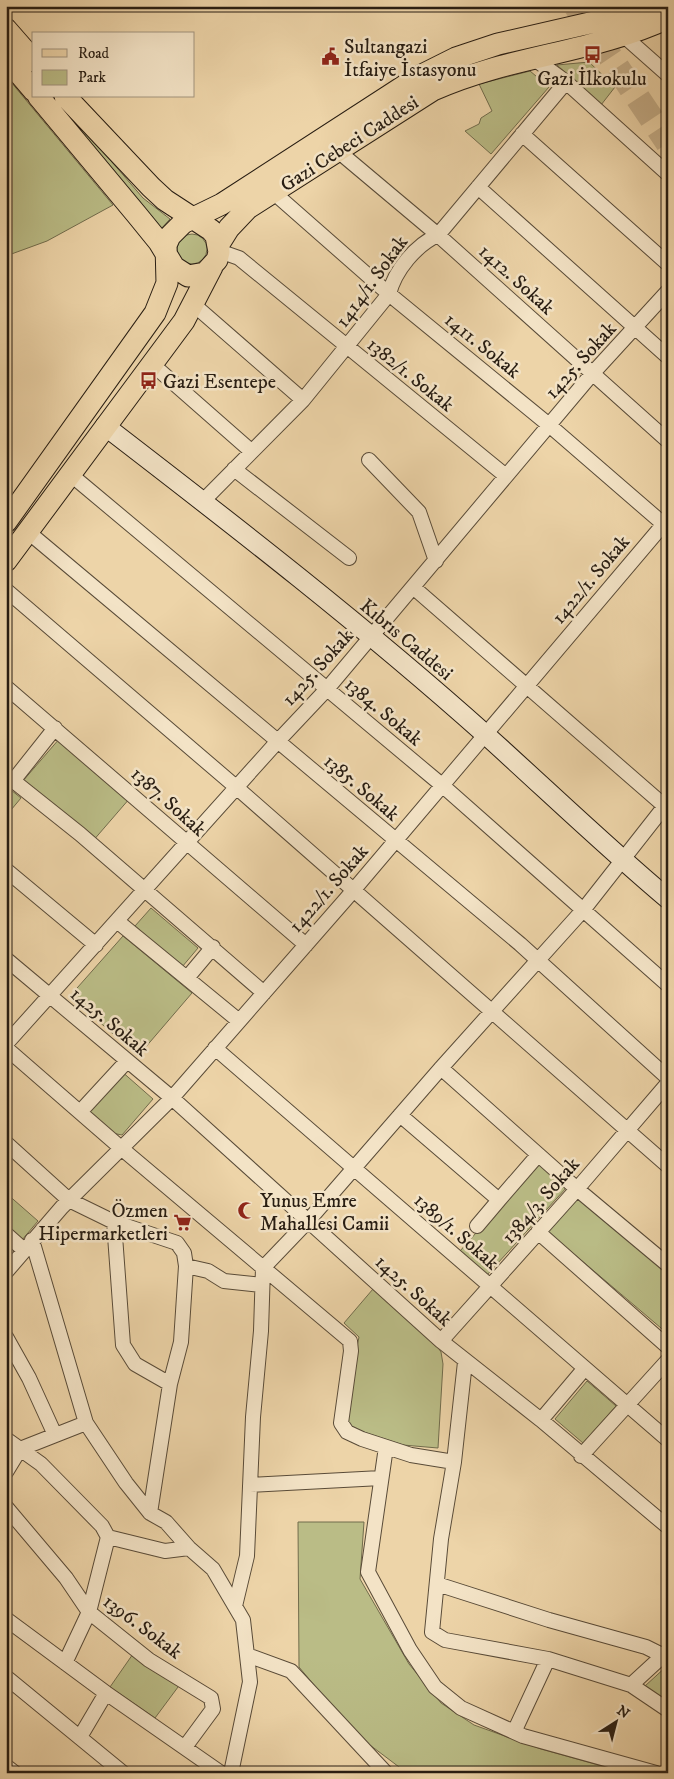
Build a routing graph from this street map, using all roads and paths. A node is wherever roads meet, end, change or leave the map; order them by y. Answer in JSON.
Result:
{"nodes":[{"id":1,"x":649,"y":6,"type":"edge"},
{"id":2,"x":668,"y":18,"type":"edge"},
{"id":3,"x":6,"y":29,"type":"edge"},
{"id":4,"x":624,"y":36,"type":"junction"},
{"id":5,"x":6,"y":58,"type":"edge"},
{"id":6,"x":533,"y":58,"type":"junction"},
{"id":7,"x":32,"y":59,"type":"edge"},
{"id":8,"x":668,"y":75,"type":"edge"},
{"id":9,"x":566,"y":82,"type":"junction"},
{"id":10,"x":32,"y":89,"type":"edge"},
{"id":11,"x":40,"y":98,"type":"edge"},
{"id":12,"x":67,"y":98,"type":"edge"},
{"id":13,"x":522,"y":134,"type":"junction"},
{"id":14,"x":338,"y":151,"type":"junction"},
{"id":15,"x":668,"y":174,"type":"edge"},
{"id":16,"x":478,"y":186,"type":"junction"},
{"id":17,"x":273,"y":192,"type":"junction"},
{"id":18,"x":192,"y":218,"type":"junction"},
{"id":19,"x":438,"y":235,"type":"junction"},
{"id":20,"x":217,"y":254,"type":"junction"},
{"id":21,"x":168,"y":257,"type":"junction"},
{"id":22,"x":668,"y":264,"type":"edge"},
{"id":23,"x":668,"y":292,"type":"edge"},
{"id":24,"x":390,"y":294,"type":"junction"},
{"id":25,"x":193,"y":304,"type":"junction"},
{"id":26,"x":636,"y":328,"type":"junction"},
{"id":27,"x":347,"y":348,"type":"junction"},
{"id":28,"x":668,"y":357,"type":"edge"},
{"id":29,"x":152,"y":364,"type":"junction"},
{"id":30,"x":592,"y":374,"type":"junction"},
{"id":31,"x":303,"y":400,"type":"junction"},
{"id":32,"x":549,"y":425,"type":"junction"},
{"id":33,"x":105,"y":426,"type":"junction"},
{"id":34,"x":668,"y":441,"type":"edge"},
{"id":35,"x":251,"y":452,"type":"junction"},
{"id":36,"x":369,"y":460,"type":"dead end"},
{"id":37,"x":234,"y":469,"type":"junction"},
{"id":38,"x":70,"y":474,"type":"junction"},
{"id":39,"x":506,"y":476,"type":"junction"},
{"id":40,"x":203,"y":501,"type":"junction"},
{"id":41,"x":6,"y":522,"type":"edge"},
{"id":42,"x":666,"y":524,"type":"edge"},
{"id":43,"x":28,"y":531,"type":"junction"},
{"id":44,"x":349,"y":558,"type":"dead end"},
{"id":45,"x":6,"y":561,"type":"edge"},
{"id":46,"x":436,"y":561,"type":"junction"},
{"id":47,"x":413,"y":587,"type":"junction"},
{"id":48,"x":6,"y":590,"type":"edge"},
{"id":49,"x":372,"y":637,"type":"junction"},
{"id":50,"x":525,"y":686,"type":"junction"},
{"id":51,"x":6,"y":687,"type":"edge"},
{"id":52,"x":327,"y":689,"type":"junction"},
{"id":53,"x":55,"y":728,"type":"junction"},
{"id":54,"x":486,"y":735,"type":"junction"},
{"id":55,"x":277,"y":742,"type":"junction"},
{"id":56,"x":10,"y":778,"type":"edge"},
{"id":57,"x":443,"y":786,"type":"junction"},
{"id":58,"x":236,"y":787,"type":"junction"},
{"id":59,"x":667,"y":806,"type":"edge"},
{"id":60,"x":395,"y":841,"type":"junction"},
{"id":61,"x":186,"y":844,"type":"junction"},
{"id":62,"x":621,"y":860,"type":"junction"},
{"id":63,"x":6,"y":870,"type":"edge"},
{"id":64,"x":144,"y":891,"type":"junction"},
{"id":65,"x":353,"y":891,"type":"junction"},
{"id":66,"x":668,"y":899,"type":"edge"},
{"id":67,"x":584,"y":909,"type":"junction"},
{"id":68,"x":117,"y":921,"type":"junction"},
{"id":69,"x":306,"y":944,"type":"junction"},
{"id":70,"x":96,"y":945,"type":"junction"},
{"id":71,"x":213,"y":947,"type":"junction"},
{"id":72,"x":6,"y":959,"type":"edge"},
{"id":73,"x":537,"y":961,"type":"junction"},
{"id":74,"x":187,"y":978,"type":"junction"},
{"id":75,"x":668,"y":985,"type":"edge"},
{"id":76,"x":264,"y":992,"type":"junction"},
{"id":77,"x":49,"y":997,"type":"junction"},
{"id":78,"x":492,"y":1011,"type":"junction"},
{"id":79,"x":239,"y":1021,"type":"junction"},
{"id":80,"x":6,"y":1046,"type":"edge"},
{"id":81,"x":216,"y":1048,"type":"junction"},
{"id":82,"x":127,"y":1061,"type":"junction"},
{"id":83,"x":441,"y":1068,"type":"junction"},
{"id":84,"x":668,"y":1078,"type":"edge"},
{"id":85,"x":668,"y":1083,"type":"edge"},
{"id":86,"x":172,"y":1098,"type":"junction"},
{"id":87,"x":80,"y":1112,"type":"junction"},
{"id":88,"x":400,"y":1115,"type":"junction"},
{"id":89,"x":626,"y":1131,"type":"junction"},
{"id":90,"x":6,"y":1143,"type":"edge"},
{"id":91,"x":121,"y":1148,"type":"junction"},
{"id":92,"x":538,"y":1155,"type":"junction"},
{"id":93,"x":668,"y":1166,"type":"edge"},
{"id":94,"x":354,"y":1168,"type":"junction"},
{"id":95,"x":577,"y":1189,"type":"junction"},
{"id":96,"x":69,"y":1200,"type":"junction"},
{"id":97,"x":499,"y":1200,"type":"junction"},
{"id":98,"x":308,"y":1221,"type":"junction"},
{"id":99,"x":114,"y":1222,"type":"junction"},
{"id":100,"x":477,"y":1226,"type":"dead end"},
{"id":101,"x":538,"y":1232,"type":"junction"},
{"id":102,"x":6,"y":1234,"type":"edge"},
{"id":103,"x":28,"y":1245,"type":"junction"},
{"id":104,"x":668,"y":1265,"type":"edge"},
{"id":105,"x":186,"y":1266,"type":"junction"},
{"id":106,"x":263,"y":1268,"type":"junction"},
{"id":107,"x":6,"y":1272,"type":"edge"},
{"id":108,"x":262,"y":1285,"type":"junction"},
{"id":109,"x":490,"y":1286,"type":"junction"},
{"id":110,"x":6,"y":1337,"type":"edge"},
{"id":111,"x":440,"y":1341,"type":"junction"},
{"id":112,"x":668,"y":1347,"type":"edge"},
{"id":113,"x":668,"y":1360,"type":"edge"},
{"id":114,"x":466,"y":1362,"type":"junction"},
{"id":115,"x":585,"y":1368,"type":"junction"},
{"id":116,"x":170,"y":1384,"type":"junction"},
{"id":117,"x":627,"y":1405,"type":"junction"},
{"id":118,"x":541,"y":1420,"type":"junction"},
{"id":119,"x":86,"y":1423,"type":"junction"},
{"id":120,"x":56,"y":1435,"type":"junction"},
{"id":121,"x":6,"y":1439,"type":"edge"},
{"id":122,"x":668,"y":1440,"type":"edge"},
{"id":123,"x":386,"y":1447,"type":"junction"},
{"id":124,"x":20,"y":1449,"type":"junction"},
{"id":125,"x":581,"y":1456,"type":"junction"},
{"id":126,"x":454,"y":1462,"type":"junction"},
{"id":127,"x":6,"y":1472,"type":"edge"},
{"id":128,"x":381,"y":1478,"type":"junction"},
{"id":129,"x":250,"y":1485,"type":"junction"},
{"id":130,"x":6,"y":1507,"type":"edge"},
{"id":131,"x":150,"y":1513,"type":"junction"},
{"id":132,"x":668,"y":1527,"type":"edge"},
{"id":133,"x":108,"y":1536,"type":"junction"},
{"id":134,"x":189,"y":1548,"type":"junction"},
{"id":135,"x":437,"y":1584,"type":"junction"},
{"id":136,"x":235,"y":1606,"type":"junction"},
{"id":137,"x":89,"y":1612,"type":"junction"},
{"id":138,"x":6,"y":1620,"type":"edge"},
{"id":139,"x":666,"y":1654,"type":"edge"},
{"id":140,"x":247,"y":1655,"type":"junction"},
{"id":141,"x":548,"y":1659,"type":"junction"},
{"id":142,"x":65,"y":1663,"type":"junction"},
{"id":143,"x":6,"y":1677,"type":"edge"},
{"id":144,"x":631,"y":1685,"type":"junction"},
{"id":145,"x":106,"y":1693,"type":"junction"},
{"id":146,"x":668,"y":1710,"type":"edge"},
{"id":147,"x":514,"y":1732,"type":"junction"},
{"id":148,"x":80,"y":1737,"type":"junction"},
{"id":149,"x":185,"y":1748,"type":"junction"},
{"id":150,"x":6,"y":1766,"type":"edge"},
{"id":151,"x":15,"y":1773,"type":"edge"},
{"id":152,"x":123,"y":1773,"type":"edge"},
{"id":153,"x":221,"y":1773,"type":"edge"},
{"id":154,"x":232,"y":1773,"type":"edge"},
{"id":155,"x":386,"y":1773,"type":"edge"},
{"id":156,"x":656,"y":1773,"type":"edge"}],
"edges":[{"from":1,"to":18,"type":"main road","name":"Gazi Cebeci Caddesi"},
{"from":2,"to":4,"type":"main road","name":"Gazi Cebeci Caddesi"},
{"from":3,"to":7,"type":"main road"},
{"from":4,"to":6,"type":"main road","name":"Gazi Cebeci Caddesi"},
{"from":4,"to":8,"type":"street"},
{"from":5,"to":10,"type":"main road"},
{"from":6,"to":9,"type":"street"},
{"from":6,"to":14,"type":"main road","name":"Gazi Cebeci Caddesi"},
{"from":9,"to":13,"type":"street","name":"1414/1. Sokak"},
{"from":9,"to":15,"type":"street"},
{"from":11,"to":21,"type":"main road"},
{"from":12,"to":18,"type":"main road"},
{"from":13,"to":16,"type":"street","name":"1414/1. Sokak"},
{"from":13,"to":22,"type":"street"},
{"from":14,"to":17,"type":"main road","name":"Gazi Cebeci Caddesi"},
{"from":14,"to":19,"type":"street","name":"1412. Sokak"},
{"from":16,"to":19,"type":"street","name":"1414/1. Sokak"},
{"from":16,"to":26,"type":"street"},
{"from":17,"to":20,"type":"main road","name":"Gazi Cebeci Caddesi"},
{"from":17,"to":24,"type":"street","name":"1411. Sokak"},
{"from":18,"to":20,"type":"main road"},
{"from":18,"to":21,"type":"main road"},
{"from":19,"to":24,"type":"street","name":"1414/1. Sokak"},
{"from":19,"to":30,"type":"street","name":"1412. Sokak"},
{"from":20,"to":21,"type":"main road"},
{"from":20,"to":25,"type":"main road","name":"Gazi Cebeci Caddesi"},
{"from":20,"to":27,"type":"street","name":"1382/1. Sokak"},
{"from":21,"to":41,"type":"main road"},
{"from":23,"to":26,"type":"street","name":"1425. Sokak"},
{"from":24,"to":27,"type":"street","name":"1414/1. Sokak"},
{"from":24,"to":32,"type":"street","name":"1411. Sokak"},
{"from":25,"to":29,"type":"main road","name":"Gazi Cebeci Caddesi"},
{"from":25,"to":31,"type":"street"},
{"from":26,"to":28,"type":"street"},
{"from":26,"to":30,"type":"street","name":"1425. Sokak"},
{"from":27,"to":31,"type":"street","name":"1414/1. Sokak"},
{"from":27,"to":39,"type":"street","name":"1382/1. Sokak"},
{"from":29,"to":33,"type":"main road","name":"Gazi Cebeci Caddesi"},
{"from":29,"to":35,"type":"street"},
{"from":30,"to":32,"type":"street","name":"1425. Sokak"},
{"from":30,"to":34,"type":"street","name":"1412. Sokak"},
{"from":31,"to":35,"type":"street","name":"1414/1. Sokak"},
{"from":32,"to":39,"type":"street","name":"1425. Sokak"},
{"from":32,"to":42,"type":"street","name":"1411. Sokak"},
{"from":33,"to":38,"type":"main road","name":"Gazi Cebeci Caddesi"},
{"from":33,"to":40,"type":"main road","name":"Kıbrıs Caddesi"},
{"from":35,"to":37,"type":"street","name":"1414/1. Sokak"},
{"from":36,"to":46,"type":"street"},
{"from":37,"to":40,"type":"street","name":"1414/1. Sokak"},
{"from":37,"to":44,"type":"street"},
{"from":38,"to":43,"type":"main road","name":"Gazi Cebeci Caddesi"},
{"from":38,"to":52,"type":"street","name":"1384. Sokak"},
{"from":39,"to":46,"type":"street","name":"1425. Sokak"},
{"from":40,"to":49,"type":"main road","name":"Kıbrıs Caddesi"},
{"from":42,"to":50,"type":"street","name":"1422/1. Sokak"},
{"from":43,"to":45,"type":"main road","name":"Gazi Cebeci Caddesi"},
{"from":43,"to":55,"type":"street","name":"1385. Sokak"},
{"from":46,"to":47,"type":"street","name":"1425. Sokak"},
{"from":47,"to":49,"type":"street","name":"1425. Sokak"},
{"from":47,"to":50,"type":"street"},
{"from":48,"to":58,"type":"street"},
{"from":49,"to":52,"type":"street","name":"1425. Sokak"},
{"from":49,"to":54,"type":"main road","name":"Kıbrıs Caddesi"},
{"from":50,"to":54,"type":"street","name":"1422/1. Sokak"},
{"from":50,"to":59,"type":"street"},
{"from":51,"to":53,"type":"street","name":"1387. Sokak"},
{"from":52,"to":55,"type":"street","name":"1425. Sokak"},
{"from":52,"to":57,"type":"street","name":"1384. Sokak"},
{"from":53,"to":56,"type":"street"},
{"from":53,"to":61,"type":"street","name":"1387. Sokak"},
{"from":54,"to":57,"type":"street","name":"1422/1. Sokak"},
{"from":54,"to":62,"type":"main road","name":"Kıbrıs Caddesi"},
{"from":55,"to":58,"type":"street","name":"1425. Sokak"},
{"from":55,"to":60,"type":"street","name":"1385. Sokak"},
{"from":56,"to":64,"type":"street"},
{"from":57,"to":60,"type":"street","name":"1422/1. Sokak"},
{"from":57,"to":67,"type":"street","name":"1384. Sokak"},
{"from":58,"to":61,"type":"street","name":"1425. Sokak"},
{"from":58,"to":65,"type":"street"},
{"from":59,"to":62,"type":"street"},
{"from":60,"to":65,"type":"street","name":"1422/1. Sokak"},
{"from":60,"to":73,"type":"street","name":"1385. Sokak"},
{"from":61,"to":64,"type":"street","name":"1425. Sokak"},
{"from":61,"to":69,"type":"street","name":"1387. Sokak"},
{"from":62,"to":66,"type":"main road","name":"Kıbrıs Caddesi"},
{"from":62,"to":67,"type":"street"},
{"from":63,"to":70,"type":"street"},
{"from":64,"to":68,"type":"street","name":"1425. Sokak"},
{"from":64,"to":71,"type":"street"},
{"from":65,"to":69,"type":"street","name":"1422/1. Sokak"},
{"from":65,"to":78,"type":"street"},
{"from":67,"to":73,"type":"street"},
{"from":67,"to":75,"type":"street","name":"1384. Sokak"},
{"from":68,"to":70,"type":"street","name":"1425. Sokak"},
{"from":68,"to":74,"type":"street"},
{"from":69,"to":76,"type":"street","name":"1422/1. Sokak"},
{"from":70,"to":77,"type":"street","name":"1425. Sokak"},
{"from":71,"to":74,"type":"street"},
{"from":71,"to":76,"type":"street"},
{"from":72,"to":77,"type":"street","name":"1425. Sokak"},
{"from":73,"to":78,"type":"street"},
{"from":73,"to":84,"type":"street","name":"1385. Sokak"},
{"from":74,"to":79,"type":"street"},
{"from":76,"to":79,"type":"street","name":"1422/1. Sokak"},
{"from":77,"to":80,"type":"street","name":"1425. Sokak"},
{"from":77,"to":82,"type":"street","name":"1425. Sokak"},
{"from":78,"to":83,"type":"street"},
{"from":78,"to":89,"type":"street"},
{"from":79,"to":81,"type":"street","name":"1422/1. Sokak"},
{"from":80,"to":87,"type":"street"},
{"from":81,"to":86,"type":"street","name":"1422/1. Sokak"},
{"from":81,"to":94,"type":"street","name":"1389/1. Sokak"},
{"from":82,"to":86,"type":"street","name":"1425. Sokak"},
{"from":82,"to":87,"type":"street"},
{"from":83,"to":88,"type":"street"},
{"from":83,"to":92,"type":"street"},
{"from":85,"to":89,"type":"street","name":"1384/3. Sokak"},
{"from":86,"to":91,"type":"street","name":"1422/1. Sokak"},
{"from":86,"to":98,"type":"street","name":"1425. Sokak"},
{"from":87,"to":91,"type":"street"},
{"from":88,"to":94,"type":"street"},
{"from":88,"to":97,"type":"street"},
{"from":89,"to":93,"type":"street"},
{"from":89,"to":95,"type":"street","name":"1384/3. Sokak"},
{"from":90,"to":96,"type":"street"},
{"from":91,"to":96,"type":"street","name":"1422/1. Sokak"},
{"from":91,"to":106,"type":"street"},
{"from":92,"to":95,"type":"street"},
{"from":92,"to":97,"type":"street"},
{"from":94,"to":98,"type":"street"},
{"from":94,"to":109,"type":"street","name":"1389/1. Sokak"},
{"from":95,"to":101,"type":"street","name":"1384/3. Sokak"},
{"from":95,"to":104,"type":"street"},
{"from":96,"to":99,"type":"street"},
{"from":96,"to":103,"type":"street","name":"1422/1. Sokak"},
{"from":97,"to":100,"type":"street"},
{"from":98,"to":106,"type":"street"},
{"from":98,"to":111,"type":"street","name":"1425. Sokak"},
{"from":99,"to":105,"type":"street"},
{"from":99,"to":116,"type":"street"},
{"from":101,"to":109,"type":"street","name":"1384/3. Sokak"},
{"from":101,"to":112,"type":"street"},
{"from":102,"to":103,"type":"street"},
{"from":103,"to":107,"type":"street","name":"1422/1. Sokak"},
{"from":103,"to":119,"type":"street"},
{"from":105,"to":108,"type":"street"},
{"from":105,"to":116,"type":"street"},
{"from":106,"to":108,"type":"street"},
{"from":106,"to":123,"type":"street"},
{"from":108,"to":129,"type":"street"},
{"from":109,"to":111,"type":"street","name":"1384/3. Sokak"},
{"from":109,"to":115,"type":"street","name":"1389/1. Sokak"},
{"from":110,"to":120,"type":"street"},
{"from":111,"to":114,"type":"street","name":"1425. Sokak"},
{"from":113,"to":117,"type":"street"},
{"from":114,"to":118,"type":"street","name":"1425. Sokak"},
{"from":114,"to":126,"type":"street"},
{"from":115,"to":117,"type":"street","name":"1389/1. Sokak"},
{"from":115,"to":118,"type":"street"},
{"from":116,"to":131,"type":"street"},
{"from":117,"to":122,"type":"street","name":"1389/1. Sokak"},
{"from":117,"to":125,"type":"street"},
{"from":118,"to":125,"type":"street","name":"1425. Sokak"},
{"from":119,"to":120,"type":"street"},
{"from":119,"to":131,"type":"street"},
{"from":120,"to":124,"type":"street"},
{"from":121,"to":124,"type":"street"},
{"from":123,"to":126,"type":"street"},
{"from":123,"to":128,"type":"street"},
{"from":124,"to":127,"type":"street"},
{"from":124,"to":133,"type":"street"},
{"from":125,"to":132,"type":"street","name":"1425. Sokak"},
{"from":126,"to":135,"type":"street"},
{"from":128,"to":129,"type":"street"},
{"from":128,"to":147,"type":"street"},
{"from":129,"to":136,"type":"street"},
{"from":130,"to":137,"type":"street","name":"1396. Sokak"},
{"from":131,"to":134,"type":"street"},
{"from":133,"to":134,"type":"street"},
{"from":133,"to":137,"type":"street"},
{"from":134,"to":136,"type":"street"},
{"from":135,"to":139,"type":"street"},
{"from":135,"to":141,"type":"street"},
{"from":136,"to":140,"type":"street"},
{"from":137,"to":142,"type":"street"},
{"from":137,"to":149,"type":"street","name":"1396. Sokak"},
{"from":138,"to":142,"type":"street"},
{"from":139,"to":144,"type":"street"},
{"from":140,"to":154,"type":"street"},
{"from":140,"to":155,"type":"street"},
{"from":141,"to":144,"type":"street"},
{"from":141,"to":147,"type":"street"},
{"from":142,"to":145,"type":"street"},
{"from":143,"to":148,"type":"street"},
{"from":144,"to":146,"type":"street"},
{"from":145,"to":148,"type":"street"},
{"from":145,"to":149,"type":"street"},
{"from":147,"to":156,"type":"street"},
{"from":148,"to":152,"type":"street"},
{"from":149,"to":153,"type":"street"},
{"from":150,"to":151,"type":"street"}]}
